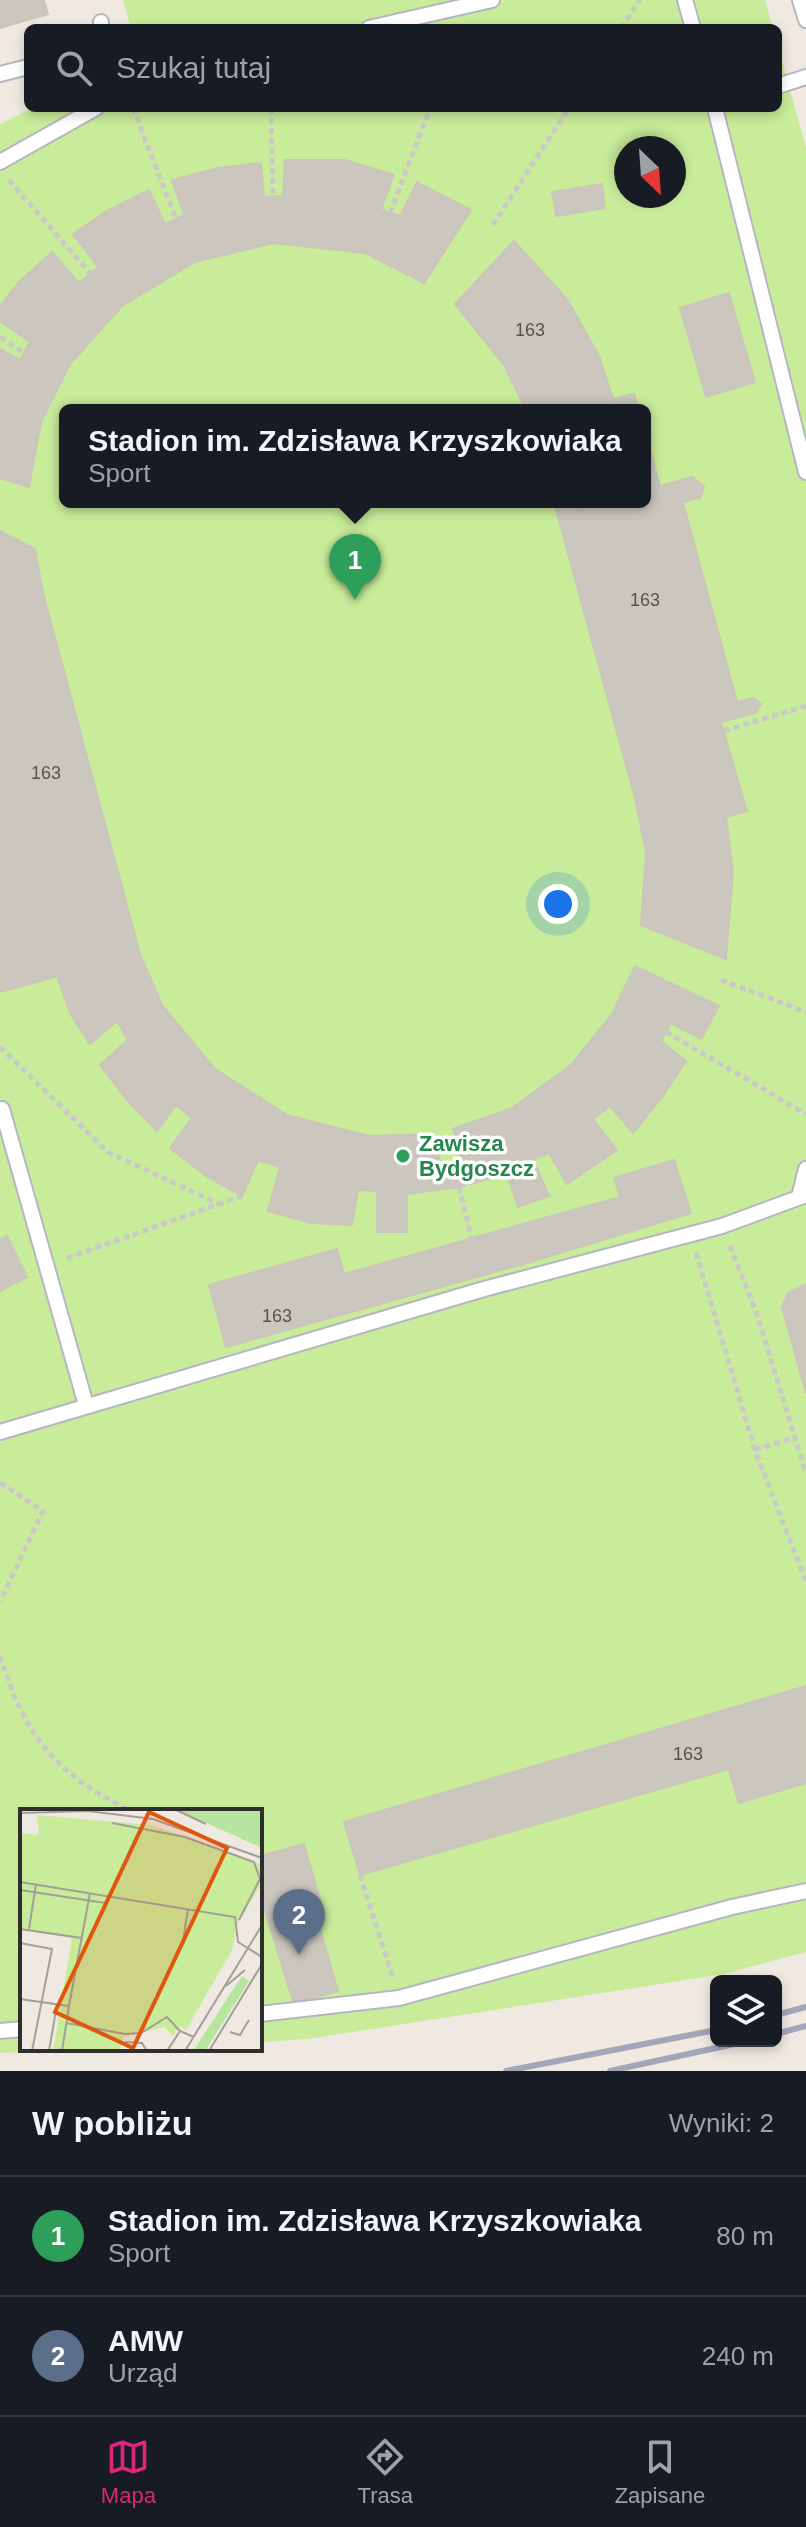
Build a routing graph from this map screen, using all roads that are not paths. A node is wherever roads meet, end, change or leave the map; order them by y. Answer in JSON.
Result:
{"nodes":[{"id":1,"x":492,"y":0,"type":"edge"},
{"id":2,"x":685,"y":0,"type":"edge"},
{"id":3,"x":800,"y":0,"type":"edge"},
{"id":4,"x":806,"y":20,"type":"edge"},
{"id":5,"x":387,"y":24,"type":"edge"},
{"id":6,"x":692,"y":24,"type":"edge"},
{"id":7,"x":24,"y":68,"type":"edge"},
{"id":8,"x":0,"y":74,"type":"edge"},
{"id":9,"x":806,"y":77,"type":"edge"},
{"id":10,"x":782,"y":85,"type":"edge"},
{"id":11,"x":89,"y":112,"type":"edge"},
{"id":12,"x":716,"y":112,"type":"edge"},
{"id":13,"x":0,"y":162,"type":"edge"},
{"id":14,"x":806,"y":472,"type":"edge"},
{"id":15,"x":2,"y":1109,"type":"dead end"},
{"id":16,"x":806,"y":1169,"type":"edge"},
{"id":17,"x":803,"y":1196,"type":"edge"},
{"id":18,"x":86,"y":1405,"type":"junction"},
{"id":19,"x":0,"y":1432,"type":"edge"},
{"id":20,"x":806,"y":1891,"type":"edge"},
{"id":21,"x":262,"y":2014,"type":"edge"},
{"id":22,"x":20,"y":2029,"type":"edge"},
{"id":23,"x":0,"y":2031,"type":"edge"}],
"edges":[{"from":1,"to":5,"type":"lane"},
{"from":2,"to":6,"type":"lane"},
{"from":3,"to":4,"type":"lane"},
{"from":7,"to":8,"type":"lane"},
{"from":9,"to":10,"type":"lane"},
{"from":11,"to":13,"type":"lane"},
{"from":12,"to":14,"type":"lane"},
{"from":15,"to":18,"type":"lane"},
{"from":16,"to":17,"type":"lane"},
{"from":17,"to":18,"type":"lane"},
{"from":18,"to":19,"type":"lane"},
{"from":20,"to":21,"type":"lane"},
{"from":22,"to":23,"type":"lane"}]}
